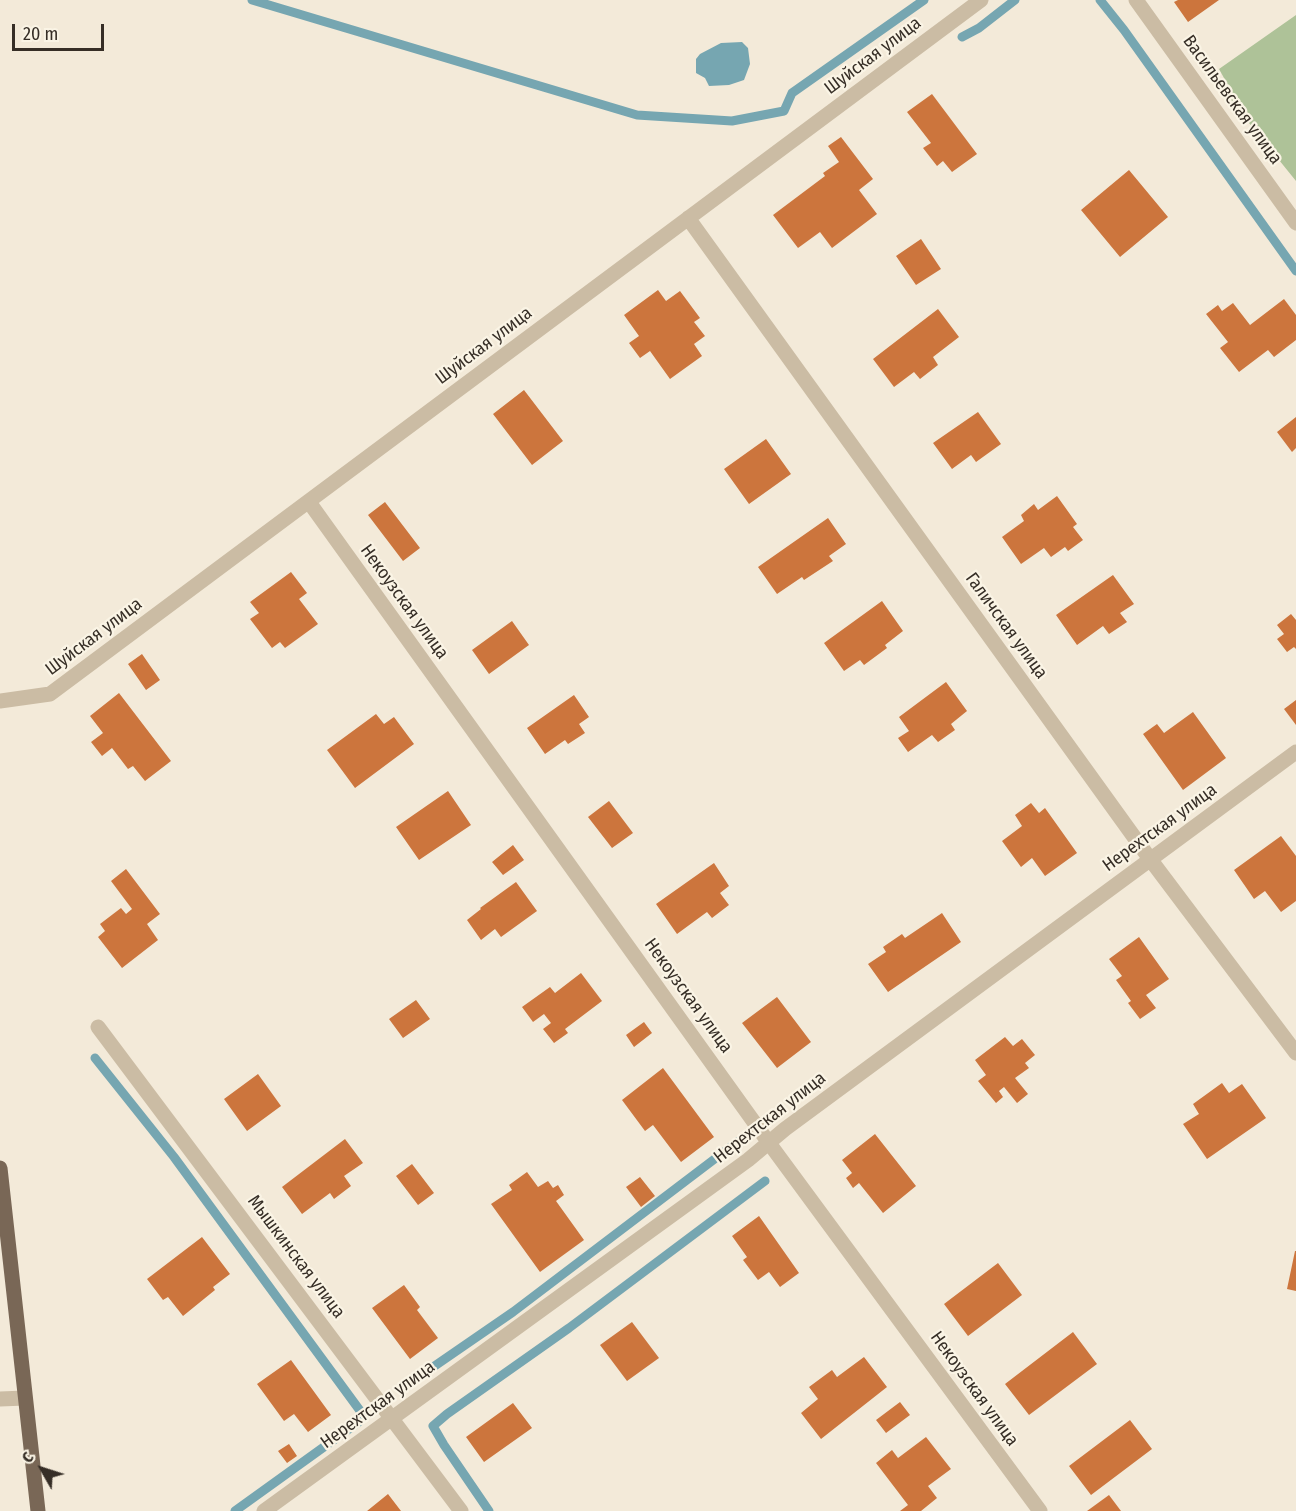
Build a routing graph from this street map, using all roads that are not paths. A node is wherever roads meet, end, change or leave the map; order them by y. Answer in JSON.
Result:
{"nodes":[{"id":1,"x":981,"y":0,"type":"edge"},
{"id":2,"x":1136,"y":0,"type":"edge"},
{"id":3,"x":688,"y":218,"type":"junction"},
{"id":4,"x":1296,"y":223,"type":"edge"},
{"id":5,"x":309,"y":501,"type":"junction"},
{"id":6,"x":0,"y":701,"type":"edge"},
{"id":7,"x":1296,"y":752,"type":"edge"},
{"id":8,"x":1150,"y":859,"type":"junction"},
{"id":9,"x":98,"y":1027,"type":"dead end"},
{"id":10,"x":1296,"y":1053,"type":"edge"},
{"id":11,"x":769,"y":1143,"type":"junction"},
{"id":12,"x":0,"y":1168,"type":"edge"},
{"id":13,"x":25,"y":1398,"type":"junction"},
{"id":14,"x":0,"y":1400,"type":"edge"},
{"id":15,"x":392,"y":1418,"type":"junction"},
{"id":16,"x":38,"y":1511,"type":"edge"},
{"id":17,"x":264,"y":1511,"type":"edge"},
{"id":18,"x":461,"y":1511,"type":"edge"},
{"id":19,"x":1040,"y":1511,"type":"edge"}],
"edges":[{"from":1,"to":3,"type":"street","name":"Шуйская улица"},
{"from":2,"to":4,"type":"street","name":"Васильевская улица"},
{"from":3,"to":5,"type":"street","name":"Шуйская улица"},
{"from":3,"to":8,"type":"street","name":"Галичская улица"},
{"from":5,"to":6,"type":"street","name":"Шуйская улица"},
{"from":5,"to":11,"type":"street","name":"Некоузская улица"},
{"from":7,"to":8,"type":"street","name":"Нерехтская улица"},
{"from":8,"to":10,"type":"street","name":"Галичская улица"},
{"from":8,"to":11,"type":"street","name":"Нерехтская улица"},
{"from":9,"to":15,"type":"street","name":"Мышкинская улица"},
{"from":11,"to":15,"type":"street","name":"Нерехтская улица"},
{"from":11,"to":19,"type":"street","name":"Некоузская улица"},
{"from":12,"to":13,"type":"main road"},
{"from":13,"to":14,"type":"street"},
{"from":13,"to":16,"type":"main road"},
{"from":15,"to":17,"type":"street","name":"Нерехтская улица"},
{"from":15,"to":18,"type":"street","name":"Мышкинская улица"}]}
